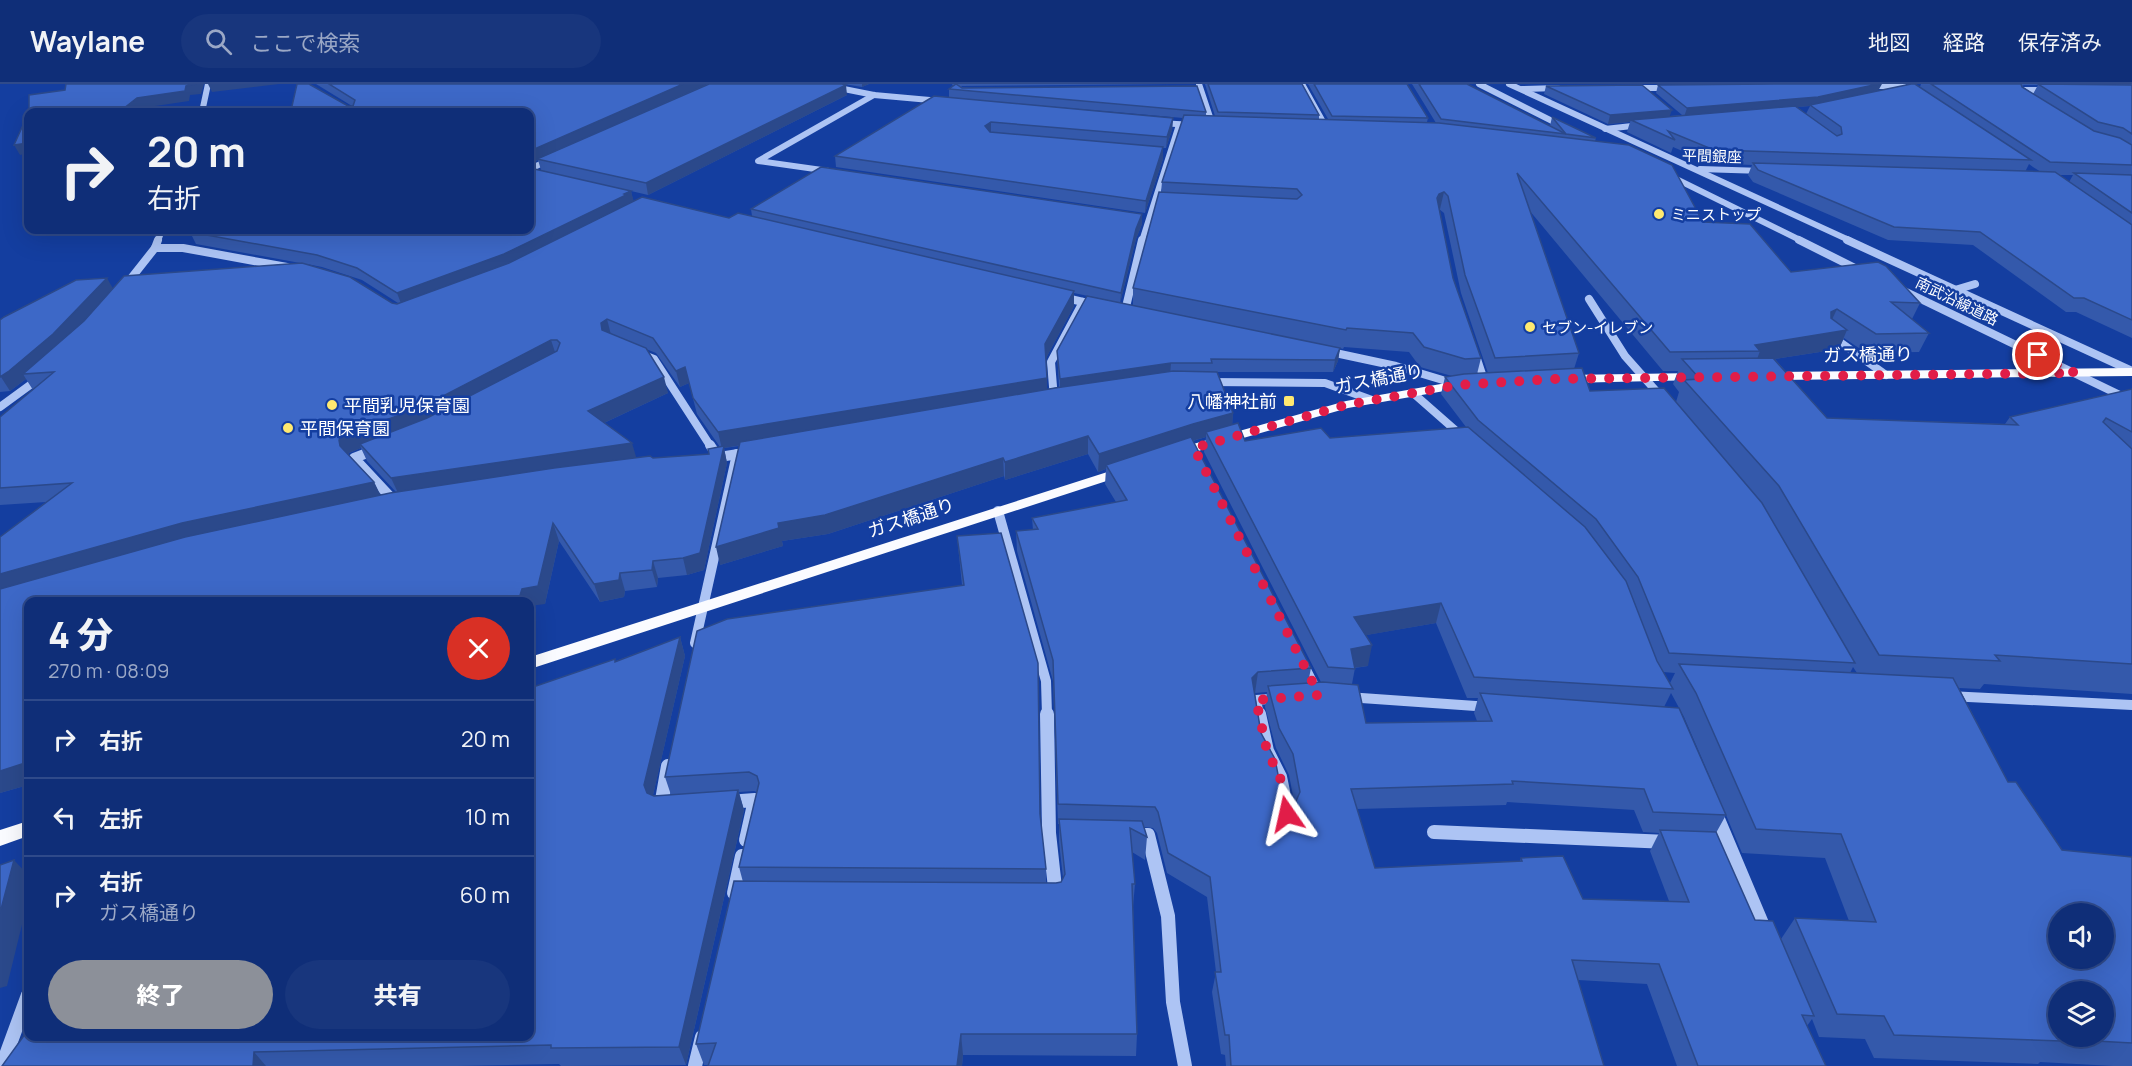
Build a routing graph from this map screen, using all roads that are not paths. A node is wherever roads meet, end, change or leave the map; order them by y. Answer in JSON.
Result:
{"nodes":[{"id":1,"x":208,"y":84,"type":"edge"},
{"id":2,"x":819,"y":84,"type":"edge"},
{"id":3,"x":1302,"y":84,"type":"edge"},
{"id":4,"x":1479,"y":84,"type":"edge"},
{"id":5,"x":1509,"y":84,"type":"edge"},
{"id":6,"x":1901,"y":85,"type":"edge"},
{"id":7,"x":1639,"y":86,"type":"edge"},
{"id":8,"x":1857,"y":86,"type":"edge"},
{"id":9,"x":1200,"y":87,"type":"edge"},
{"id":10,"x":1563,"y":88,"type":"edge"},
{"id":11,"x":1630,"y":88,"type":"edge"},
{"id":12,"x":1677,"y":88,"type":"edge"},
{"id":13,"x":1189,"y":89,"type":"edge"},
{"id":14,"x":1519,"y":89,"type":"junction"},
{"id":15,"x":2060,"y":90,"type":"edge"},
{"id":16,"x":1649,"y":94,"type":"edge"},
{"id":17,"x":1889,"y":94,"type":"edge"},
{"id":18,"x":874,"y":95,"type":"junction"},
{"id":19,"x":2029,"y":99,"type":"edge"},
{"id":20,"x":950,"y":102,"type":"edge"},
{"id":21,"x":203,"y":108,"type":"edge"},
{"id":22,"x":1151,"y":122,"type":"edge"},
{"id":23,"x":1648,"y":124,"type":"edge"},
{"id":24,"x":1179,"y":125,"type":"junction"},
{"id":25,"x":1213,"y":126,"type":"junction"},
{"id":26,"x":1224,"y":126,"type":"edge"},
{"id":27,"x":1316,"y":129,"type":"edge"},
{"id":28,"x":1327,"y":129,"type":"junction"},
{"id":29,"x":1605,"y":129,"type":"junction"},
{"id":30,"x":1338,"y":130,"type":"edge"},
{"id":31,"x":1571,"y":130,"type":"edge"},
{"id":32,"x":1158,"y":153,"type":"edge"},
{"id":33,"x":1170,"y":153,"type":"junction"},
{"id":34,"x":562,"y":154,"type":"edge"},
{"id":35,"x":534,"y":169,"type":"edge"},
{"id":36,"x":1695,"y":169,"type":"junction"},
{"id":37,"x":1776,"y":172,"type":"edge"},
{"id":38,"x":534,"y":173,"type":"edge"},
{"id":39,"x":841,"y":173,"type":"edge"},
{"id":40,"x":541,"y":176,"type":"edge"},
{"id":41,"x":1153,"y":203,"type":"junction"},
{"id":42,"x":1165,"y":203,"type":"edge"},
{"id":43,"x":1136,"y":217,"type":"edge"},
{"id":44,"x":1147,"y":219,"type":"junction"},
{"id":45,"x":160,"y":234,"type":"edge"},
{"id":46,"x":155,"y":248,"type":"junction"},
{"id":47,"x":297,"y":269,"type":"edge"},
{"id":48,"x":1869,"y":274,"type":"edge"},
{"id":49,"x":1890,"y":284,"type":"edge"},
{"id":50,"x":1976,"y":284,"type":"dead end"},
{"id":51,"x":1955,"y":290,"type":"junction"},
{"id":52,"x":119,"y":293,"type":"edge"},
{"id":53,"x":1050,"y":294,"type":"edge"},
{"id":54,"x":1589,"y":298,"type":"dead end"},
{"id":55,"x":1083,"y":302,"type":"junction"},
{"id":56,"x":1104,"y":306,"type":"edge"},
{"id":57,"x":1114,"y":309,"type":"edge"},
{"id":58,"x":1125,"y":311,"type":"junction"},
{"id":59,"x":1136,"y":314,"type":"edge"},
{"id":60,"x":1828,"y":334,"type":"edge"},
{"id":61,"x":1470,"y":339,"type":"edge"},
{"id":62,"x":632,"y":350,"type":"edge"},
{"id":63,"x":1318,"y":350,"type":"edge"},
{"id":64,"x":48,"y":370,"type":"edge"},
{"id":65,"x":2132,"y":372,"type":"edge"},
{"id":66,"x":2075,"y":373,"type":"junction"},
{"id":67,"x":1886,"y":375,"type":"junction"},
{"id":68,"x":1760,"y":376,"type":"edge"},
{"id":69,"x":1714,"y":377,"type":"edge"},
{"id":70,"x":1645,"y":378,"type":"junction"},
{"id":71,"x":1555,"y":379,"type":"edge"},
{"id":72,"x":1194,"y":382,"type":"edge"},
{"id":73,"x":1491,"y":383,"type":"joint"},
{"id":74,"x":1459,"y":385,"type":"junction"},
{"id":75,"x":1413,"y":393,"type":"junction"},
{"id":76,"x":1066,"y":398,"type":"edge"},
{"id":77,"x":1054,"y":399,"type":"junction"},
{"id":78,"x":1372,"y":400,"type":"junction"},
{"id":79,"x":1042,"y":401,"type":"edge"},
{"id":80,"x":2132,"y":401,"type":"edge"},
{"id":81,"x":0,"y":406,"type":"edge"},
{"id":82,"x":1669,"y":406,"type":"edge"},
{"id":83,"x":1470,"y":443,"type":"edge"},
{"id":84,"x":387,"y":446,"type":"edge"},
{"id":85,"x":1194,"y":448,"type":"junction"},
{"id":86,"x":759,"y":450,"type":"edge"},
{"id":87,"x":737,"y":454,"type":"junction"},
{"id":88,"x":718,"y":457,"type":"junction"},
{"id":89,"x":1161,"y":458,"type":"edge"},
{"id":90,"x":707,"y":459,"type":"edge"},
{"id":91,"x":1202,"y":463,"type":"edge"},
{"id":92,"x":1140,"y":465,"type":"edge"},
{"id":93,"x":408,"y":501,"type":"edge"},
{"id":94,"x":396,"y":503,"type":"junction"},
{"id":95,"x":385,"y":505,"type":"edge"},
{"id":96,"x":998,"y":511,"type":"junction"},
{"id":97,"x":702,"y":607,"type":"junction"},
{"id":98,"x":693,"y":652,"type":"edge"},
{"id":99,"x":1298,"y":654,"type":"edge"},
{"id":100,"x":534,"y":662,"type":"edge"},
{"id":101,"x":1929,"y":695,"type":"edge"},
{"id":102,"x":1308,"y":696,"type":"junction"},
{"id":103,"x":2132,"y":705,"type":"edge"},
{"id":104,"x":1497,"y":708,"type":"edge"},
{"id":105,"x":672,"y":751,"type":"edge"},
{"id":106,"x":719,"y":802,"type":"edge"},
{"id":107,"x":1711,"y":804,"type":"edge"},
{"id":108,"x":672,"y":805,"type":"edge"},
{"id":109,"x":1287,"y":814,"type":"edge"},
{"id":110,"x":24,"y":830,"type":"edge"},
{"id":111,"x":1434,"y":832,"type":"dead end"},
{"id":112,"x":1115,"y":835,"type":"edge"},
{"id":113,"x":0,"y":838,"type":"edge"},
{"id":114,"x":1682,"y":843,"type":"edge"},
{"id":115,"x":1044,"y":897,"type":"edge"},
{"id":116,"x":737,"y":899,"type":"edge"},
{"id":117,"x":1773,"y":951,"type":"edge"},
{"id":118,"x":24,"y":1006,"type":"edge"},
{"id":119,"x":706,"y":1020,"type":"edge"},
{"id":120,"x":2,"y":1066,"type":"edge"},
{"id":121,"x":695,"y":1066,"type":"edge"},
{"id":122,"x":1185,"y":1066,"type":"edge"}],
"edges":[{"from":1,"to":21,"type":"street"},
{"from":2,"to":18,"type":"street"},
{"from":3,"to":28,"type":"street"},
{"from":4,"to":31,"type":"street"},
{"from":5,"to":14,"type":"street","name":"南武沿線道路"},
{"from":6,"to":8,"type":"street"},
{"from":6,"to":17,"type":"street"},
{"from":7,"to":11,"type":"street"},
{"from":7,"to":12,"type":"street"},
{"from":7,"to":16,"type":"street"},
{"from":9,"to":13,"type":"street"},
{"from":9,"to":25,"type":"street"},
{"from":10,"to":14,"type":"street"},
{"from":14,"to":29,"type":"street","name":"南武沿線道路"},
{"from":15,"to":19,"type":"street"},
{"from":18,"to":20,"type":"street"},
{"from":18,"to":39,"type":"street"},
{"from":22,"to":24,"type":"street"},
{"from":23,"to":29,"type":"street"},
{"from":24,"to":25,"type":"street"},
{"from":24,"to":33,"type":"street"},
{"from":25,"to":26,"type":"street"},
{"from":27,"to":28,"type":"street"},
{"from":28,"to":30,"type":"street"},
{"from":29,"to":36,"type":"street","name":"南武沿線道路"},
{"from":32,"to":33,"type":"street"},
{"from":33,"to":41,"type":"street"},
{"from":34,"to":35,"type":"street"},
{"from":36,"to":37,"type":"street","name":"平間銀座"},
{"from":36,"to":48,"type":"street","name":"平間銀座"},
{"from":36,"to":51,"type":"street","name":"南武沿線道路"},
{"from":38,"to":40,"type":"street"},
{"from":41,"to":42,"type":"street"},
{"from":41,"to":44,"type":"street"},
{"from":43,"to":44,"type":"street"},
{"from":44,"to":58,"type":"street"},
{"from":45,"to":46,"type":"street"},
{"from":46,"to":47,"type":"street"},
{"from":46,"to":52,"type":"street"},
{"from":49,"to":66,"type":"street","name":"南武沿線道路"},
{"from":50,"to":51,"type":"street"},
{"from":51,"to":65,"type":"street","name":"南武沿線道路"},
{"from":53,"to":55,"type":"street"},
{"from":54,"to":70,"type":"street"},
{"from":55,"to":56,"type":"street"},
{"from":55,"to":77,"type":"street"},
{"from":57,"to":58,"type":"street"},
{"from":58,"to":59,"type":"street"},
{"from":60,"to":67,"type":"street"},
{"from":61,"to":73,"type":"street"},
{"from":62,"to":88,"type":"street"},
{"from":63,"to":74,"type":"street"},
{"from":64,"to":81,"type":"street"},
{"from":65,"to":66,"type":"main road","name":"ガス橋通り"},
{"from":66,"to":67,"type":"main road","name":"ガス橋通り"},
{"from":66,"to":80,"type":"street","name":"南武沿線道路"},
{"from":67,"to":68,"type":"main road","name":"ガス橋通り"},
{"from":69,"to":70,"type":"main road"},
{"from":70,"to":71,"type":"main road"},
{"from":70,"to":82,"type":"street"},
{"from":72,"to":78,"type":"street"},
{"from":73,"to":74,"type":"main road","name":"ガス橋通り"},
{"from":74,"to":75,"type":"main road","name":"ガス橋通り"},
{"from":75,"to":78,"type":"main road","name":"ガス橋通り"},
{"from":75,"to":83,"type":"street"},
{"from":76,"to":77,"type":"street"},
{"from":77,"to":79,"type":"street"},
{"from":78,"to":85,"type":"main road","name":"ガス橋通り"},
{"from":84,"to":94,"type":"street"},
{"from":85,"to":89,"type":"main road","name":"ガス橋通り"},
{"from":85,"to":91,"type":"street"},
{"from":86,"to":87,"type":"street"},
{"from":87,"to":88,"type":"street"},
{"from":87,"to":97,"type":"street"},
{"from":88,"to":90,"type":"street"},
{"from":92,"to":96,"type":"main road","name":"ガス橋通り"},
{"from":93,"to":94,"type":"street"},
{"from":94,"to":95,"type":"street"},
{"from":96,"to":97,"type":"main road","name":"ガス橋通り"},
{"from":96,"to":115,"type":"street"},
{"from":97,"to":98,"type":"street"},
{"from":97,"to":100,"type":"main road","name":"ガス橋通り"},
{"from":99,"to":102,"type":"street"},
{"from":101,"to":103,"type":"street"},
{"from":102,"to":104,"type":"street"},
{"from":102,"to":109,"type":"street"},
{"from":105,"to":108,"type":"street"},
{"from":106,"to":116,"type":"street"},
{"from":107,"to":117,"type":"street"},
{"from":110,"to":113,"type":"main road"},
{"from":111,"to":114,"type":"street"},
{"from":112,"to":122,"type":"street"},
{"from":118,"to":120,"type":"street"},
{"from":119,"to":121,"type":"street"}]}
